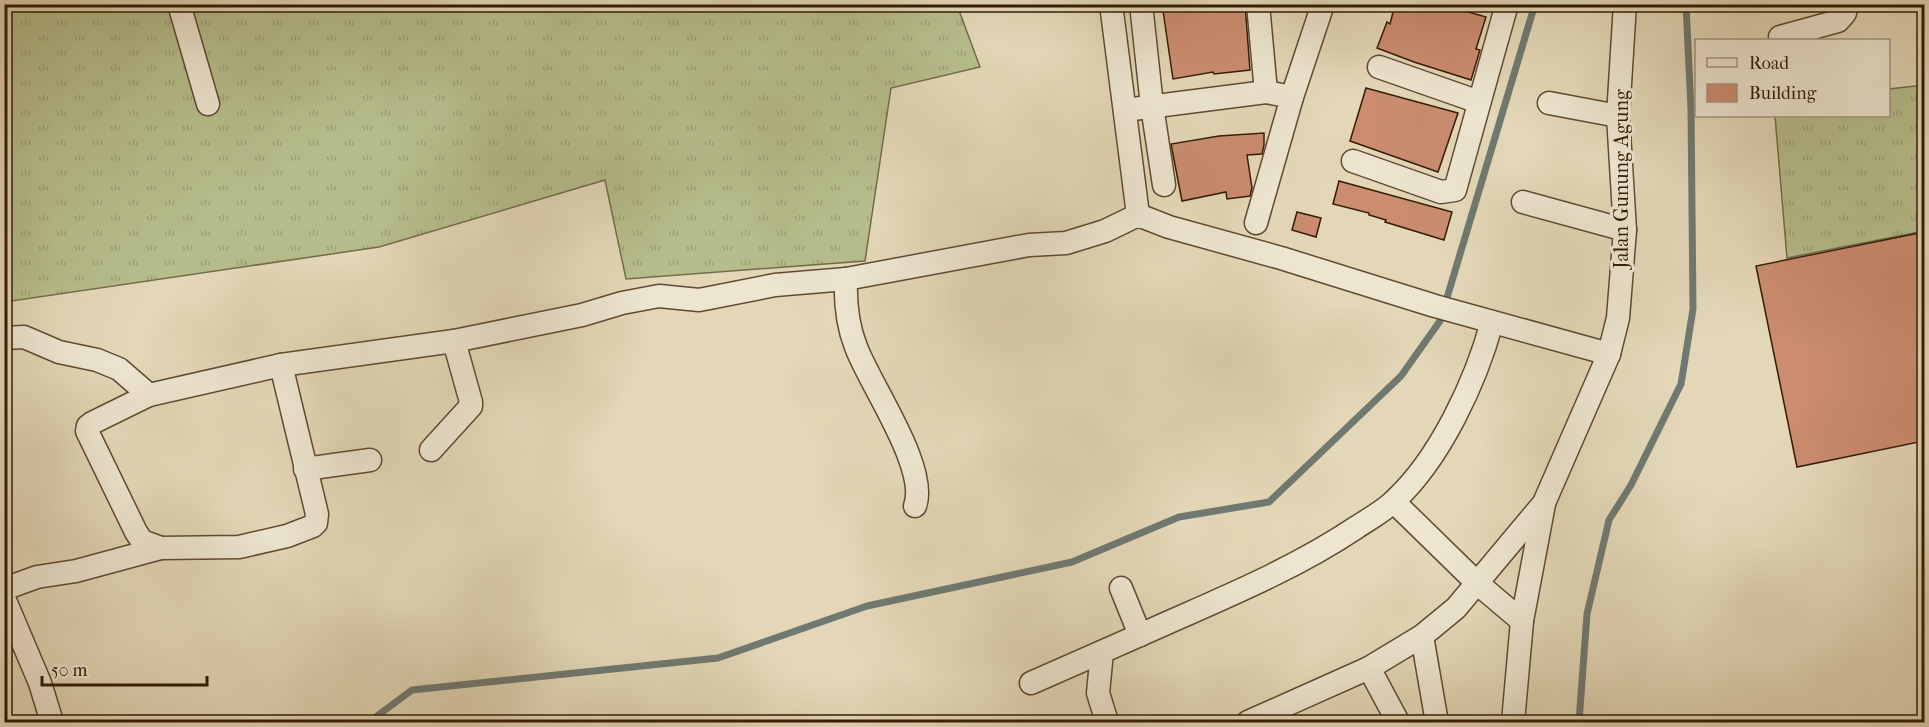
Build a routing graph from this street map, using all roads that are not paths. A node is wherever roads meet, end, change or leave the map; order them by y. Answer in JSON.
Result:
{"nodes":[{"id":1,"x":179,"y":4,"type":"edge"},
{"id":2,"x":1111,"y":4,"type":"edge"},
{"id":3,"x":1141,"y":4,"type":"edge"},
{"id":4,"x":1258,"y":4,"type":"edge"},
{"id":5,"x":1323,"y":4,"type":"edge"},
{"id":6,"x":1507,"y":4,"type":"edge"},
{"id":7,"x":1625,"y":4,"type":"edge"},
{"id":8,"x":1846,"y":4,"type":"edge"},
{"id":9,"x":1780,"y":37,"type":"dead end"},
{"id":10,"x":1379,"y":67,"type":"dead end"},
{"id":11,"x":1266,"y":92,"type":"junction"},
{"id":12,"x":1292,"y":98,"type":"junction"},
{"id":13,"x":1479,"y":102,"type":"junction"},
{"id":14,"x":1549,"y":103,"type":"dead end"},
{"id":15,"x":208,"y":104,"type":"dead end"},
{"id":16,"x":1152,"y":106,"type":"junction"},
{"id":17,"x":1125,"y":110,"type":"junction"},
{"id":18,"x":1618,"y":116,"type":"junction"},
{"id":19,"x":1353,"y":161,"type":"dead end"},
{"id":20,"x":1164,"y":185,"type":"dead end"},
{"id":21,"x":1523,"y":202,"type":"dead end"},
{"id":22,"x":1138,"y":215,"type":"junction"},
{"id":23,"x":1256,"y":223,"type":"dead end"},
{"id":24,"x":1625,"y":230,"type":"junction"},
{"id":25,"x":846,"y":279,"type":"junction"},
{"id":26,"x":1492,"y":322,"type":"junction"},
{"id":27,"x":4,"y":338,"type":"edge"},
{"id":28,"x":454,"y":340,"type":"junction"},
{"id":29,"x":1609,"y":354,"type":"junction"},
{"id":30,"x":281,"y":365,"type":"junction"},
{"id":31,"x":149,"y":395,"type":"junction"},
{"id":32,"x":430,"y":450,"type":"dead end"},
{"id":33,"x":370,"y":460,"type":"dead end"},
{"id":34,"x":305,"y":469,"type":"junction"},
{"id":35,"x":1394,"y":502,"type":"junction"},
{"id":36,"x":1544,"y":503,"type":"junction"},
{"id":37,"x":915,"y":506,"type":"dead end"},
{"id":38,"x":161,"y":548,"type":"junction"},
{"id":39,"x":1477,"y":583,"type":"junction"},
{"id":40,"x":1121,"y":588,"type":"dead end"},
{"id":41,"x":4,"y":589,"type":"edge"},
{"id":42,"x":4,"y":598,"type":"edge"},
{"id":43,"x":1522,"y":621,"type":"junction"},
{"id":44,"x":1140,"y":635,"type":"junction"},
{"id":45,"x":1422,"y":636,"type":"junction"},
{"id":46,"x":1102,"y":652,"type":"junction"},
{"id":47,"x":1369,"y":668,"type":"junction"},
{"id":48,"x":1031,"y":683,"type":"dead end"},
{"id":49,"x":1436,"y":717,"type":"dead end"},
{"id":50,"x":52,"y":723,"type":"edge"},
{"id":51,"x":1107,"y":723,"type":"edge"},
{"id":52,"x":1248,"y":723,"type":"edge"},
{"id":53,"x":1398,"y":723,"type":"edge"},
{"id":54,"x":1513,"y":723,"type":"edge"}],
"edges":[{"from":1,"to":15,"type":"street"},
{"from":2,"to":17,"type":"street"},
{"from":3,"to":16,"type":"street"},
{"from":4,"to":11,"type":"street"},
{"from":5,"to":12,"type":"street"},
{"from":6,"to":13,"type":"street"},
{"from":7,"to":18,"type":"street","name":"Jalan Gunung Agung"},
{"from":8,"to":9,"type":"street"},
{"from":10,"to":13,"type":"street"},
{"from":11,"to":12,"type":"street"},
{"from":11,"to":16,"type":"street"},
{"from":12,"to":23,"type":"street"},
{"from":13,"to":19,"type":"street"},
{"from":14,"to":18,"type":"street"},
{"from":16,"to":17,"type":"street"},
{"from":16,"to":20,"type":"street"},
{"from":17,"to":22,"type":"street"},
{"from":18,"to":24,"type":"street","name":"Jalan Gunung Agung"},
{"from":21,"to":24,"type":"street"},
{"from":22,"to":25,"type":"street"},
{"from":22,"to":26,"type":"street"},
{"from":24,"to":29,"type":"street","name":"Jalan Gunung Agung"},
{"from":25,"to":28,"type":"street"},
{"from":25,"to":37,"type":"street"},
{"from":26,"to":29,"type":"street"},
{"from":26,"to":35,"type":"street"},
{"from":27,"to":31,"type":"street"},
{"from":28,"to":30,"type":"street"},
{"from":28,"to":32,"type":"street"},
{"from":29,"to":36,"type":"street","name":"Jalan Gunung Agung"},
{"from":30,"to":31,"type":"street"},
{"from":30,"to":34,"type":"street"},
{"from":31,"to":38,"type":"street"},
{"from":33,"to":34,"type":"street"},
{"from":34,"to":38,"type":"street"},
{"from":35,"to":39,"type":"street"},
{"from":35,"to":44,"type":"street"},
{"from":36,"to":39,"type":"street","name":"Jalan Gunung Agung"},
{"from":36,"to":43,"type":"street"},
{"from":38,"to":41,"type":"street"},
{"from":39,"to":43,"type":"street"},
{"from":39,"to":45,"type":"street","name":"Jalan Gunung Agung"},
{"from":40,"to":44,"type":"street"},
{"from":42,"to":50,"type":"street"},
{"from":43,"to":54,"type":"street"},
{"from":44,"to":46,"type":"street"},
{"from":45,"to":47,"type":"street","name":"Jalan Gunung Agung"},
{"from":45,"to":49,"type":"street"},
{"from":46,"to":48,"type":"street"},
{"from":46,"to":51,"type":"street"},
{"from":47,"to":52,"type":"street","name":"Jalan Gunung Agung"},
{"from":47,"to":53,"type":"street"}]}
